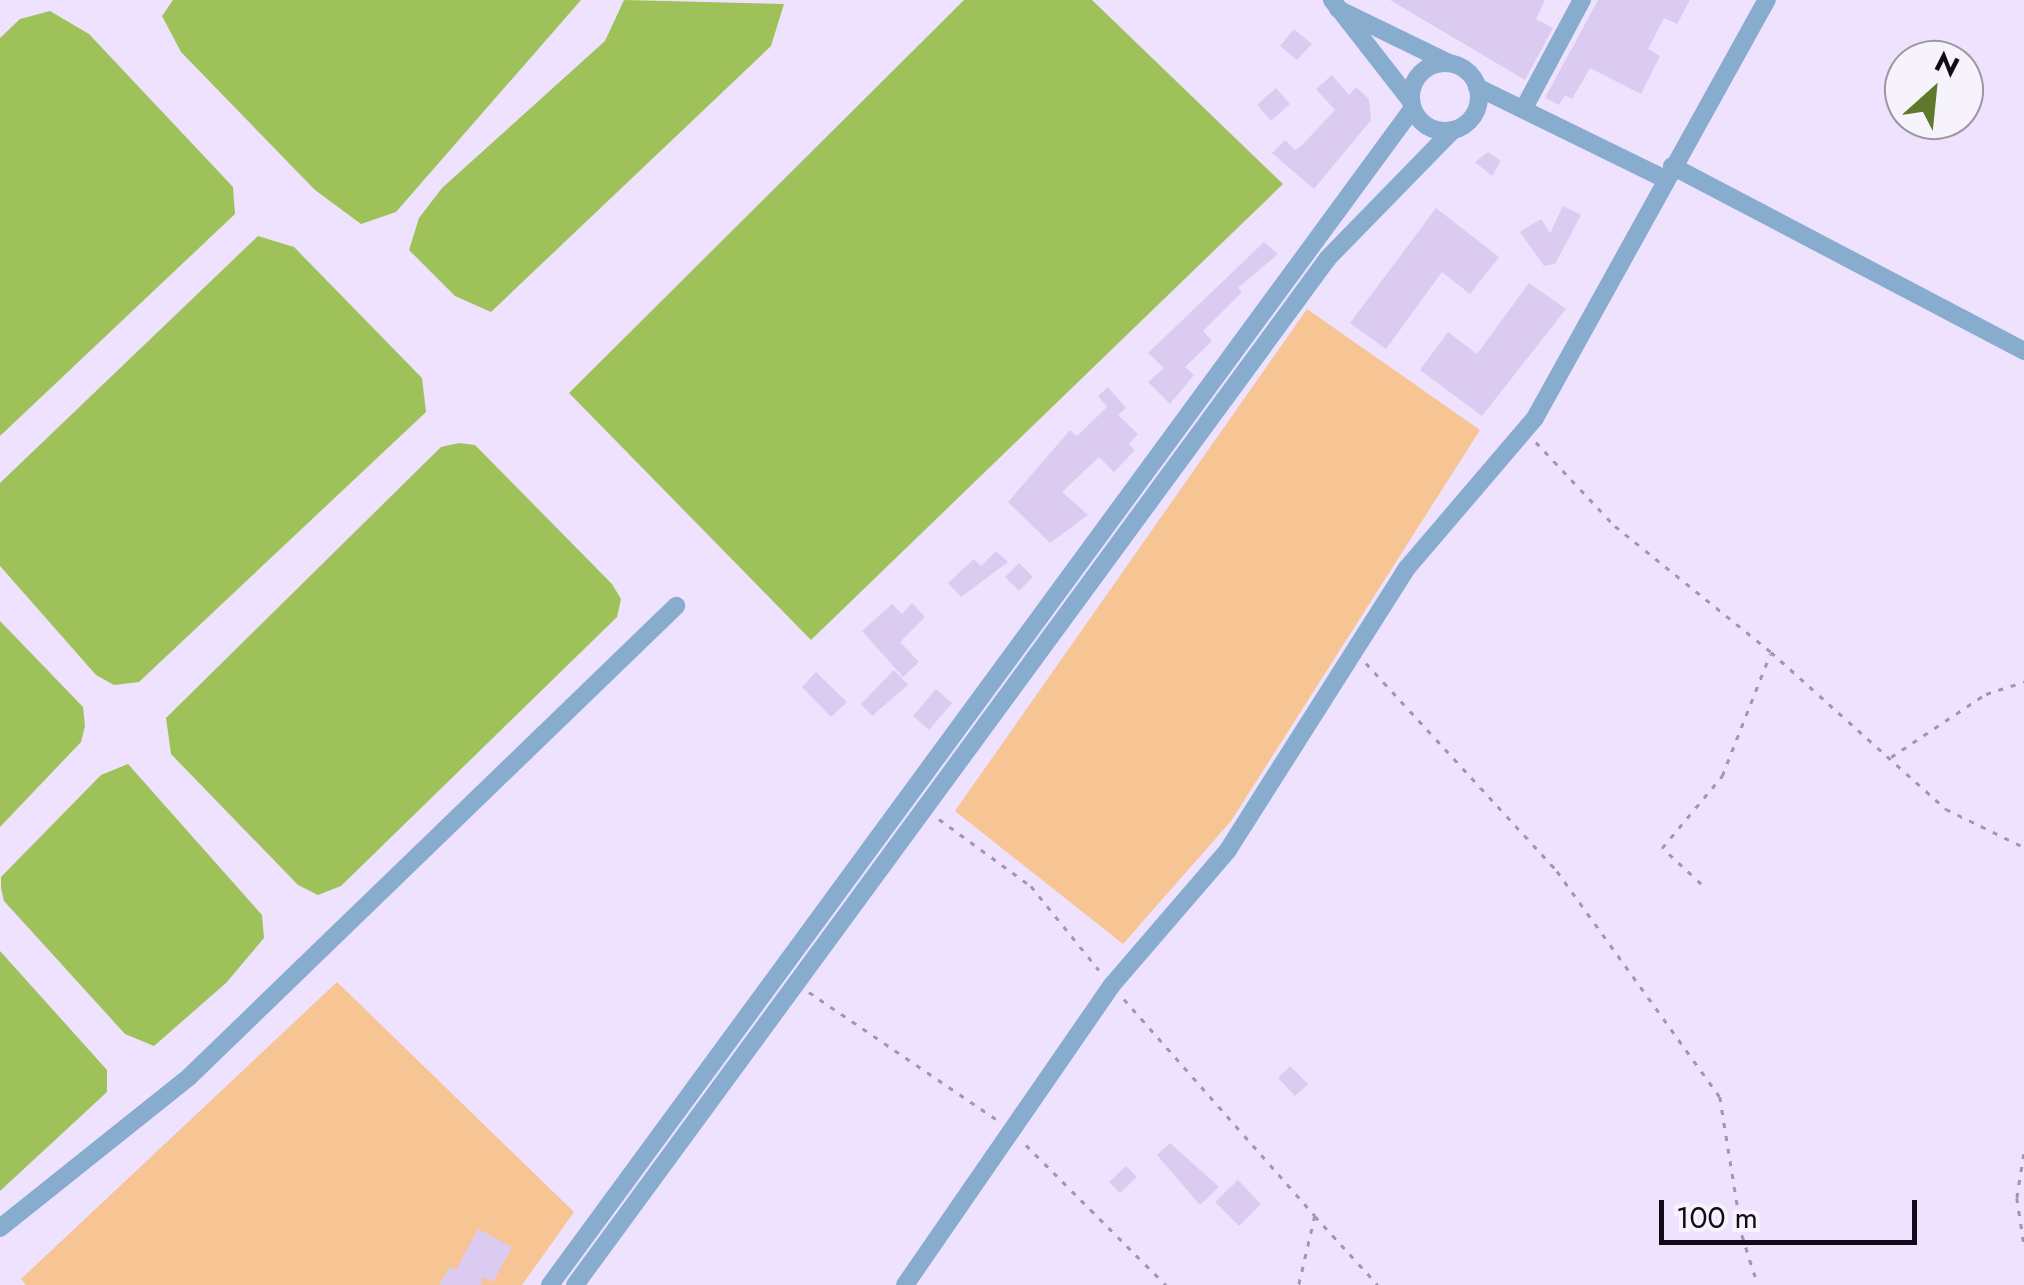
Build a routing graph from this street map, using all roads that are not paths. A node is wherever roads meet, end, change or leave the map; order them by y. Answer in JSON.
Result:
{"nodes":[{"id":1,"x":1582,"y":0,"type":"edge"},
{"id":2,"x":1767,"y":0,"type":"edge"},
{"id":3,"x":1335,"y":5,"type":"edge"},
{"id":4,"x":1449,"y":63,"type":"junction"},
{"id":5,"x":1477,"y":87,"type":"junction"},
{"id":6,"x":1412,"y":104,"type":"junction"},
{"id":7,"x":1524,"y":108,"type":"junction"},
{"id":8,"x":1452,"y":130,"type":"junction"},
{"id":9,"x":1668,"y":173,"type":"junction"},
{"id":10,"x":2024,"y":351,"type":"edge"},
{"id":11,"x":676,"y":606,"type":"dead end"},
{"id":12,"x":0,"y":1228,"type":"edge"},
{"id":13,"x":550,"y":1285,"type":"edge"},
{"id":14,"x":574,"y":1285,"type":"edge"},
{"id":15,"x":905,"y":1285,"type":"edge"}],
"edges":[{"from":1,"to":7,"type":"street"},
{"from":2,"to":9,"type":"street"},
{"from":3,"to":4,"type":"street"},
{"from":3,"to":6,"type":"street"},
{"from":4,"to":5,"type":"street"},
{"from":4,"to":6,"type":"street"},
{"from":5,"to":7,"type":"street"},
{"from":5,"to":8,"type":"street"},
{"from":6,"to":8,"type":"street"},
{"from":6,"to":13,"type":"street"},
{"from":7,"to":9,"type":"street"},
{"from":8,"to":14,"type":"street"},
{"from":9,"to":10,"type":"street"},
{"from":9,"to":15,"type":"street"},
{"from":11,"to":12,"type":"street"}]}
